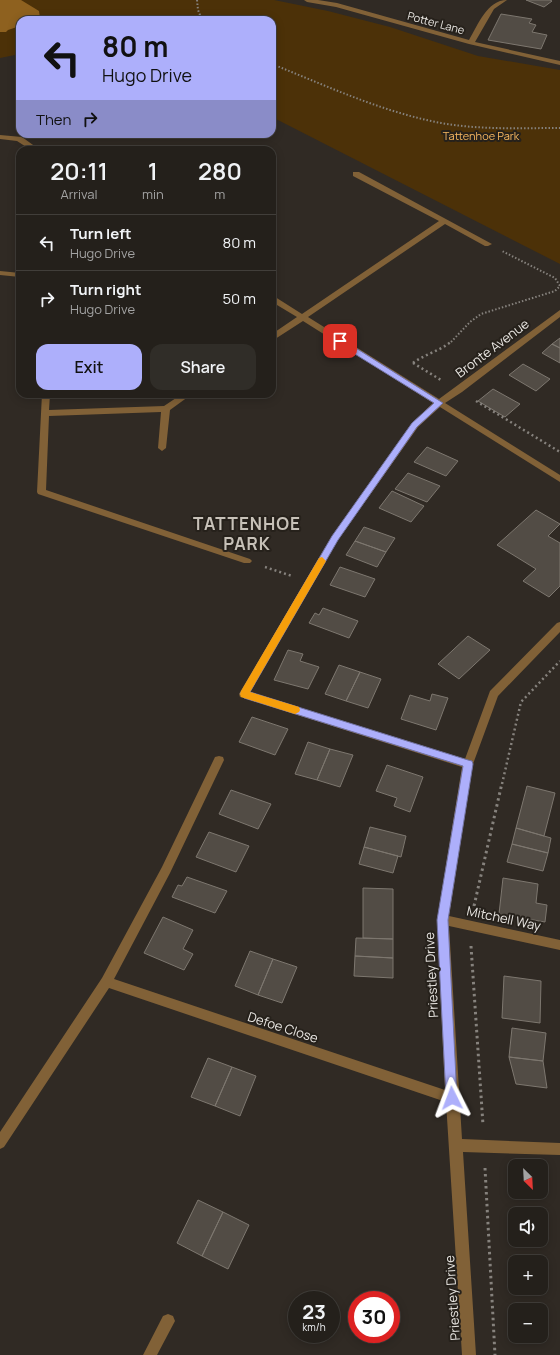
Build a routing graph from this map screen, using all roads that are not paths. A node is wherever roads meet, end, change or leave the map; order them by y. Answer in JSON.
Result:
{"nodes":[{"id":1,"x":307,"y":0,"type":"edge"},
{"id":2,"x":342,"y":0,"type":"edge"},
{"id":3,"x":504,"y":0,"type":"edge"},
{"id":4,"x":337,"y":5,"type":"junction"},
{"id":5,"x":471,"y":43,"type":"junction"},
{"id":6,"x":560,"y":63,"type":"edge"},
{"id":7,"x":0,"y":137,"type":"edge"},
{"id":8,"x":30,"y":146,"type":"edge"},
{"id":9,"x":356,"y":174,"type":"dead end"},
{"id":10,"x":444,"y":221,"type":"junction"},
{"id":11,"x":488,"y":244,"type":"road end"},
{"id":12,"x":0,"y":273,"type":"edge"},
{"id":13,"x":16,"y":275,"type":"edge"},
{"id":14,"x":276,"y":301,"type":"edge"},
{"id":15,"x":560,"y":313,"type":"edge"},
{"id":16,"x":303,"y":318,"type":"junction"},
{"id":17,"x":276,"y":335,"type":"edge"},
{"id":18,"x":46,"y":398,"type":"edge"},
{"id":19,"x":182,"y":398,"type":"edge"},
{"id":20,"x":439,"y":403,"type":"junction"},
{"id":21,"x":166,"y":409,"type":"junction"},
{"id":22,"x":46,"y":413,"type":"junction"},
{"id":23,"x":162,"y":448,"type":"dead end"},
{"id":24,"x":560,"y":479,"type":"edge"},
{"id":25,"x":247,"y":561,"type":"road end"},
{"id":26,"x":560,"y":626,"type":"edge"},
{"id":27,"x":219,"y":760,"type":"dead end"},
{"id":28,"x":468,"y":764,"type":"junction"},
{"id":29,"x":443,"y":920,"type":"junction"},
{"id":30,"x":560,"y":945,"type":"edge"},
{"id":31,"x":106,"y":982,"type":"junction"},
{"id":32,"x":452,"y":1098,"type":"junction"},
{"id":33,"x":0,"y":1143,"type":"edge"},
{"id":34,"x":456,"y":1145,"type":"junction"},
{"id":35,"x":560,"y":1149,"type":"edge"},
{"id":36,"x":168,"y":1321,"type":"dead end"},
{"id":37,"x":150,"y":1355,"type":"edge"},
{"id":38,"x":469,"y":1355,"type":"edge"}],
"edges":[{"from":1,"to":4,"type":"street","name":"Potter Lane"},
{"from":2,"to":4,"type":"street"},
{"from":3,"to":5,"type":"street"},
{"from":4,"to":5,"type":"street","name":"Potter Lane"},
{"from":5,"to":6,"type":"street","name":"Potter Lane"},
{"from":7,"to":8,"type":"street"},
{"from":9,"to":10,"type":"street"},
{"from":10,"to":11,"type":"street"},
{"from":10,"to":16,"type":"street"},
{"from":12,"to":13,"type":"street"},
{"from":14,"to":16,"type":"street"},
{"from":15,"to":20,"type":"street","name":"Bronte Avenue"},
{"from":16,"to":17,"type":"street"},
{"from":16,"to":20,"type":"street"},
{"from":18,"to":22,"type":"street"},
{"from":19,"to":21,"type":"street"},
{"from":20,"to":24,"type":"street"},
{"from":20,"to":28,"type":"street","name":"Bronte Avenue"},
{"from":21,"to":22,"type":"street"},
{"from":21,"to":23,"type":"street"},
{"from":22,"to":25,"type":"street"},
{"from":26,"to":28,"type":"street","name":"Priestley Drive"},
{"from":27,"to":31,"type":"street"},
{"from":28,"to":29,"type":"street","name":"Priestley Drive"},
{"from":29,"to":30,"type":"street","name":"Mitchell Way"},
{"from":29,"to":32,"type":"street","name":"Priestley Drive"},
{"from":31,"to":32,"type":"street","name":"Defoe Close"},
{"from":31,"to":33,"type":"street"},
{"from":32,"to":34,"type":"street","name":"Priestley Drive"},
{"from":34,"to":35,"type":"street"},
{"from":34,"to":38,"type":"street","name":"Priestley Drive"},
{"from":36,"to":37,"type":"street"}]}
